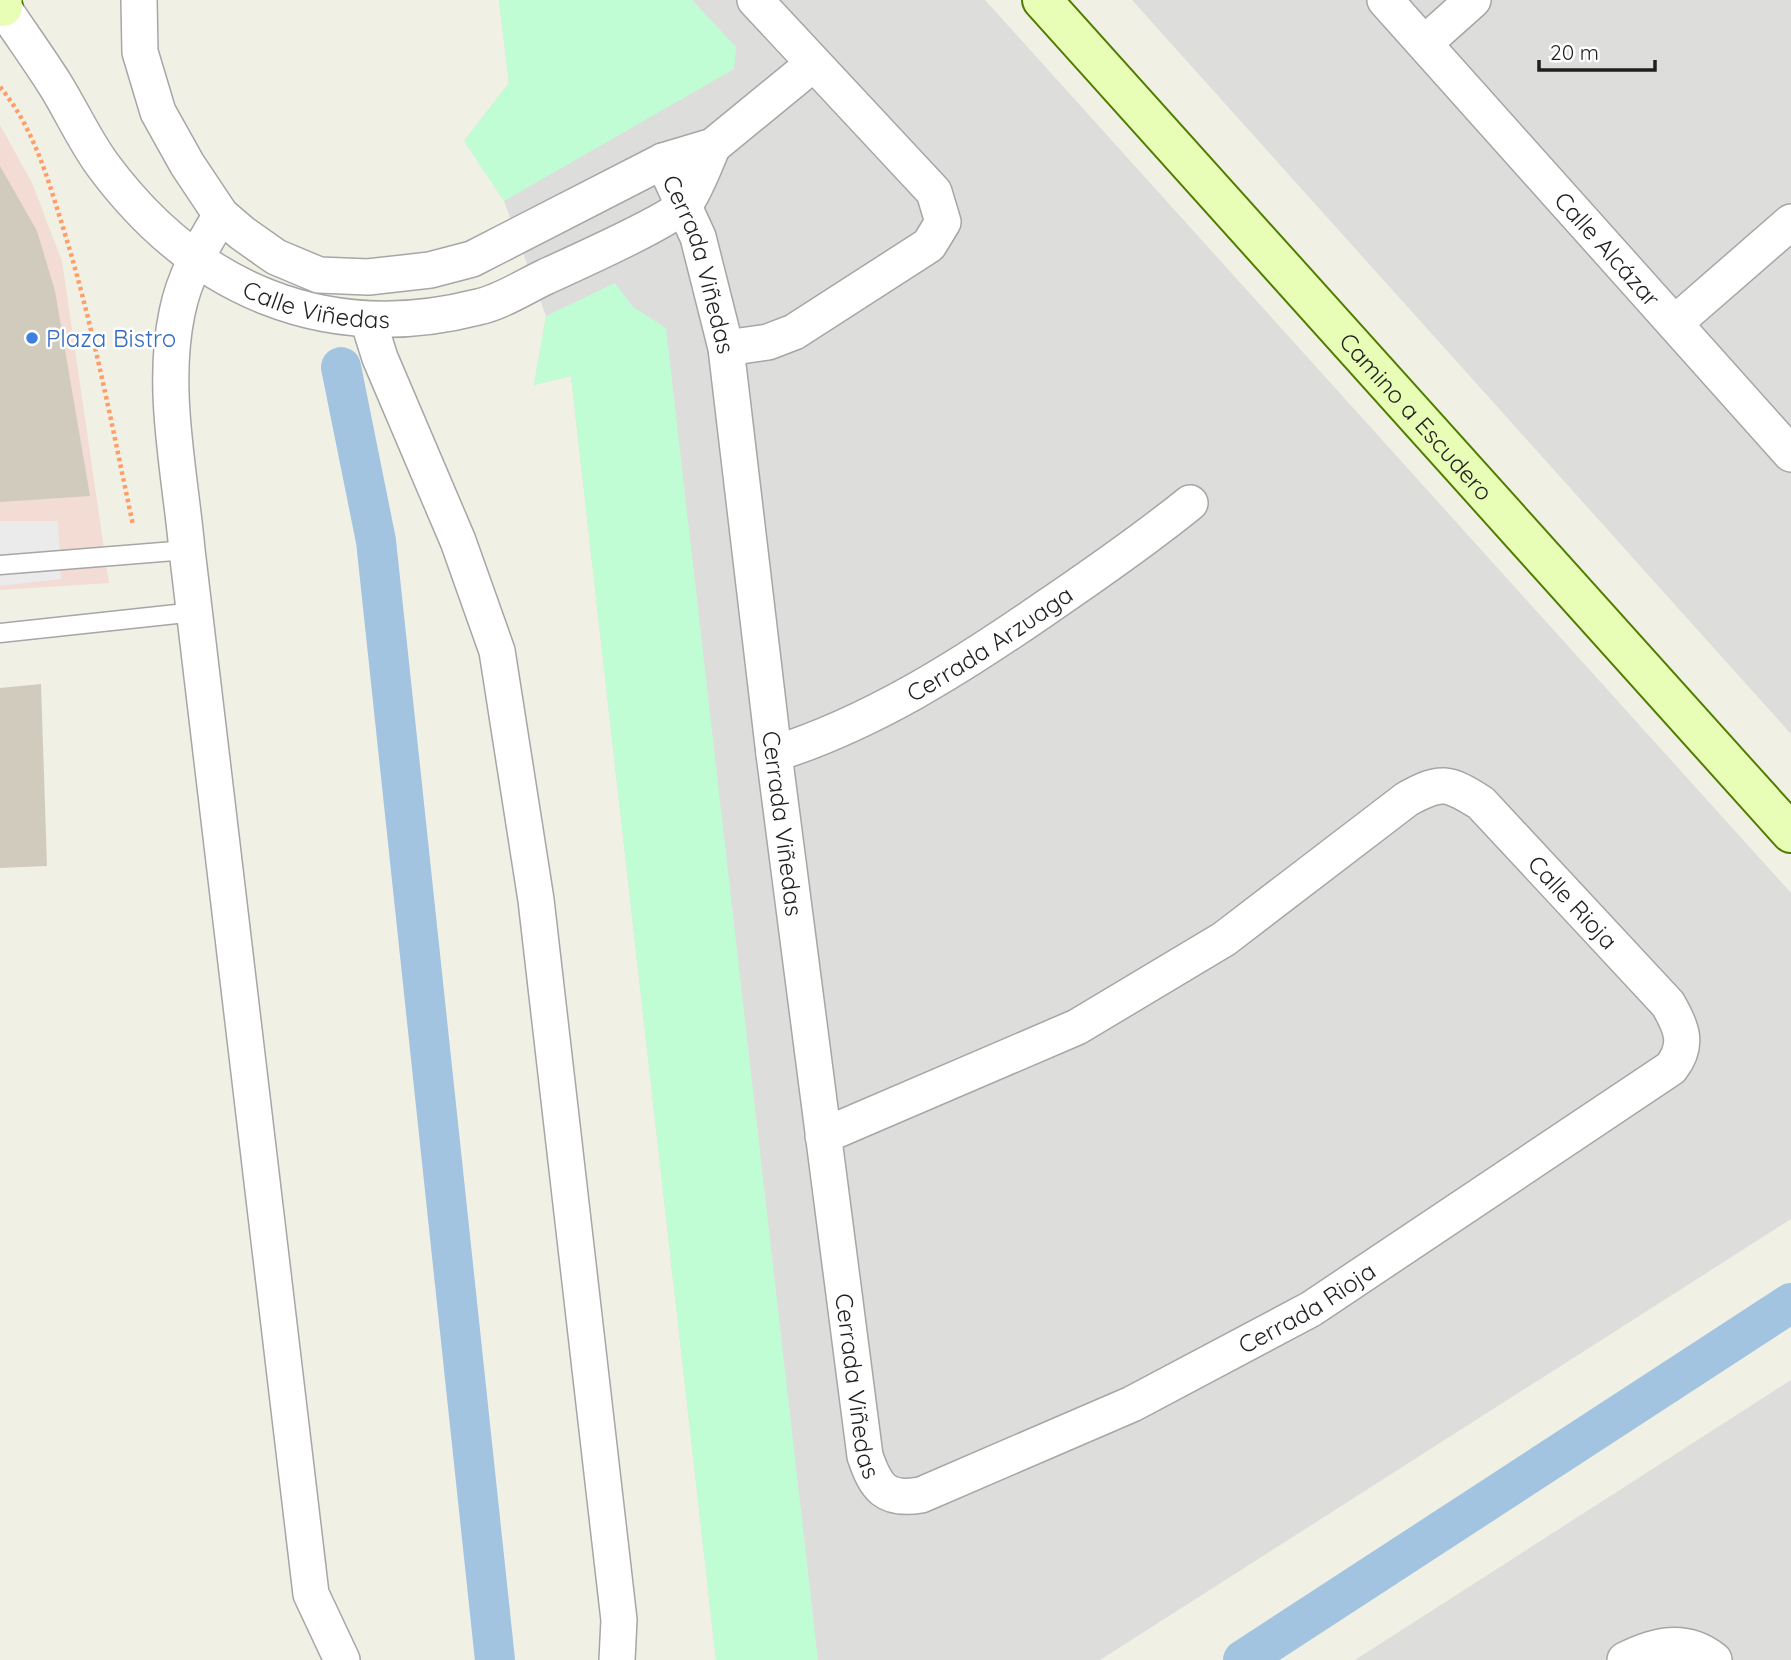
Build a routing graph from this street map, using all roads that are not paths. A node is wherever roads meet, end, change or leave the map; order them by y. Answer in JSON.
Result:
{"nodes":[{"id":1,"x":139,"y":0,"type":"edge"},
{"id":2,"x":755,"y":0,"type":"edge"},
{"id":3,"x":1042,"y":0,"type":"edge"},
{"id":4,"x":1385,"y":0,"type":"edge"},
{"id":5,"x":1473,"y":0,"type":"edge"},
{"id":6,"x":2,"y":4,"type":"edge"},
{"id":7,"x":1426,"y":42,"type":"junction"},
{"id":8,"x":813,"y":64,"type":"junction"},
{"id":9,"x":713,"y":146,"type":"junction"},
{"id":10,"x":663,"y":161,"type":"junction"},
{"id":11,"x":685,"y":205,"type":"junction"},
{"id":12,"x":221,"y":215,"type":"junction"},
{"id":13,"x":1791,"y":222,"type":"edge"},
{"id":14,"x":195,"y":257,"type":"junction"},
{"id":15,"x":472,"y":259,"type":"junction"},
{"id":16,"x":480,"y":307,"type":"junction"},
{"id":17,"x":368,"y":320,"type":"junction"},
{"id":18,"x":1675,"y":323,"type":"junction"},
{"id":19,"x":726,"y":348,"type":"junction"},
{"id":20,"x":1791,"y":454,"type":"edge"},
{"id":21,"x":1190,"y":503,"type":"dead end"},
{"id":22,"x":187,"y":550,"type":"junction"},
{"id":23,"x":0,"y":565,"type":"edge"},
{"id":24,"x":195,"y":612,"type":"junction"},
{"id":25,"x":0,"y":633,"type":"edge"},
{"id":26,"x":774,"y":754,"type":"junction"},
{"id":27,"x":1791,"y":833,"type":"edge"},
{"id":28,"x":1684,"y":1040,"type":"joint"},
{"id":29,"x":823,"y":1136,"type":"junction"},
{"id":30,"x":884,"y":1492,"type":"joint"},
{"id":31,"x":342,"y":1660,"type":"edge"},
{"id":32,"x":617,"y":1660,"type":"edge"},
{"id":33,"x":1625,"y":1660,"type":"edge"},
{"id":34,"x":1714,"y":1660,"type":"edge"}],
"edges":[{"from":1,"to":12,"type":"street","name":"Calle Viñedas"},
{"from":2,"to":8,"type":"street"},
{"from":3,"to":27,"type":"street","name":"Camino a Escudero"},
{"from":4,"to":7,"type":"street","name":"Calle Alcázar"},
{"from":5,"to":7,"type":"street"},
{"from":6,"to":14,"type":"street","name":"Calle Viñedas"},
{"from":7,"to":18,"type":"street","name":"Calle Alcázar"},
{"from":8,"to":9,"type":"street","name":"Calle Viñedas"},
{"from":8,"to":19,"type":"street"},
{"from":9,"to":10,"type":"street","name":"Calle Viñedas"},
{"from":9,"to":11,"type":"street","name":"Calle Viñedas"},
{"from":10,"to":11,"type":"street","name":"Cerrada Viñedas"},
{"from":10,"to":15,"type":"street","name":"Calle Viñedas"},
{"from":11,"to":16,"type":"street","name":"Calle Viñedas"},
{"from":11,"to":19,"type":"street","name":"Cerrada Viñedas"},
{"from":12,"to":14,"type":"street"},
{"from":12,"to":15,"type":"street","name":"Calle Viñedas"},
{"from":13,"to":18,"type":"street"},
{"from":14,"to":17,"type":"street","name":"Calle Viñedas"},
{"from":14,"to":22,"type":"street"},
{"from":15,"to":16,"type":"street"},
{"from":16,"to":17,"type":"street","name":"Calle Viñedas"},
{"from":17,"to":32,"type":"street"},
{"from":18,"to":20,"type":"street","name":"Calle Alcázar"},
{"from":19,"to":26,"type":"street","name":"Cerrada Viñedas"},
{"from":21,"to":26,"type":"street","name":"Cerrada Arzuaga"},
{"from":22,"to":23,"type":"lane"},
{"from":22,"to":24,"type":"street"},
{"from":24,"to":25,"type":"lane"},
{"from":24,"to":31,"type":"street"},
{"from":26,"to":29,"type":"street","name":"Cerrada Viñedas"},
{"from":28,"to":29,"type":"street","name":"Calle Rioja"},
{"from":28,"to":30,"type":"street","name":"Cerrada Rioja"},
{"from":29,"to":30,"type":"street","name":"Cerrada Viñedas"},
{"from":33,"to":34,"type":"street"}]}
